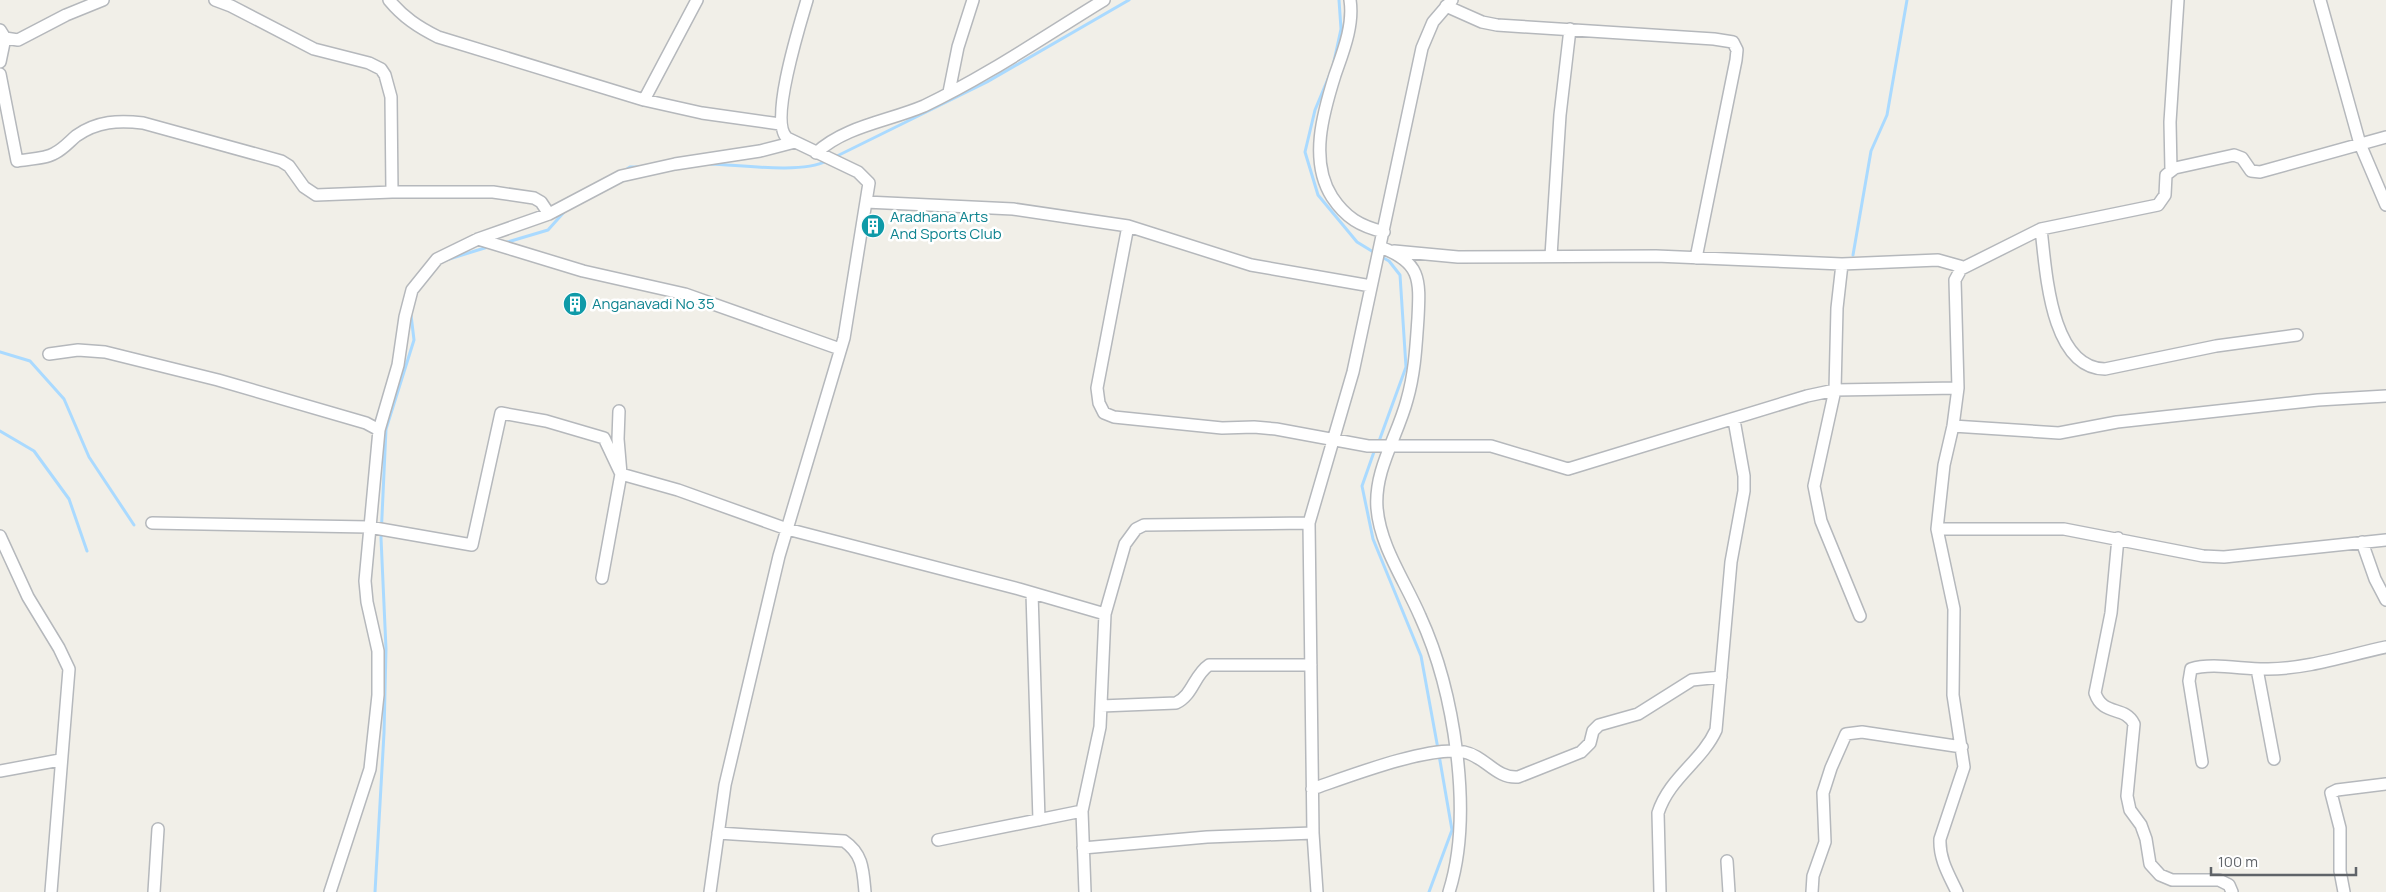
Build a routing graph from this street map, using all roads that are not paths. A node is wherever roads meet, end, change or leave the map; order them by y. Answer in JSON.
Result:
{"nodes":[{"id":1,"x":103,"y":0,"type":"edge"},
{"id":2,"x":215,"y":0,"type":"edge"},
{"id":3,"x":389,"y":0,"type":"edge"},
{"id":4,"x":697,"y":0,"type":"edge"},
{"id":5,"x":807,"y":0,"type":"edge"},
{"id":6,"x":973,"y":0,"type":"edge"},
{"id":7,"x":1104,"y":0,"type":"edge"},
{"id":8,"x":1350,"y":0,"type":"edge"},
{"id":9,"x":1435,"y":0,"type":"edge"},
{"id":10,"x":2178,"y":0,"type":"edge"},
{"id":11,"x":2320,"y":0,"type":"edge"},
{"id":12,"x":1445,"y":7,"type":"edge"},
{"id":13,"x":1570,"y":29,"type":"junction"},
{"id":14,"x":3,"y":34,"type":"edge"},
{"id":15,"x":0,"y":62,"type":"edge"},
{"id":16,"x":0,"y":74,"type":"edge"},
{"id":17,"x":949,"y":92,"type":"junction"},
{"id":18,"x":644,"y":100,"type":"junction"},
{"id":19,"x":780,"y":124,"type":"junction"},
{"id":20,"x":2386,"y":137,"type":"edge"},
{"id":21,"x":795,"y":142,"type":"junction"},
{"id":22,"x":2360,"y":144,"type":"junction"},
{"id":23,"x":820,"y":152,"type":"junction"},
{"id":24,"x":2171,"y":170,"type":"junction"},
{"id":25,"x":392,"y":192,"type":"junction"},
{"id":26,"x":866,"y":202,"type":"junction"},
{"id":27,"x":2386,"y":205,"type":"edge"},
{"id":28,"x":549,"y":214,"type":"junction"},
{"id":29,"x":1128,"y":226,"type":"junction"},
{"id":30,"x":2040,"y":229,"type":"junction"},
{"id":31,"x":1384,"y":232,"type":"junction"},
{"id":32,"x":478,"y":238,"type":"junction"},
{"id":33,"x":1382,"y":253,"type":"junction"},
{"id":34,"x":1551,"y":256,"type":"junction"},
{"id":35,"x":1696,"y":258,"type":"junction"},
{"id":36,"x":1842,"y":264,"type":"junction"},
{"id":37,"x":1963,"y":268,"type":"junction"},
{"id":38,"x":1371,"y":286,"type":"junction"},
{"id":39,"x":2297,"y":335,"type":"dead end"},
{"id":40,"x":840,"y":349,"type":"junction"},
{"id":41,"x":49,"y":354,"type":"dead end"},
{"id":42,"x":1958,"y":388,"type":"junction"},
{"id":43,"x":1835,"y":390,"type":"junction"},
{"id":44,"x":2386,"y":396,"type":"edge"},
{"id":45,"x":619,"y":411,"type":"dead end"},
{"id":46,"x":1734,"y":420,"type":"junction"},
{"id":47,"x":1953,"y":426,"type":"junction"},
{"id":48,"x":379,"y":430,"type":"junction"},
{"id":49,"x":1333,"y":441,"type":"junction"},
{"id":50,"x":1388,"y":447,"type":"junction"},
{"id":51,"x":621,"y":474,"type":"junction"},
{"id":52,"x":152,"y":523,"type":"dead end"},
{"id":53,"x":1309,"y":523,"type":"junction"},
{"id":54,"x":369,"y":527,"type":"junction"},
{"id":55,"x":787,"y":529,"type":"junction"},
{"id":56,"x":1937,"y":529,"type":"junction"},
{"id":57,"x":0,"y":536,"type":"edge"},
{"id":58,"x":2118,"y":538,"type":"junction"},
{"id":59,"x":2386,"y":540,"type":"edge"},
{"id":60,"x":2362,"y":542,"type":"junction"},
{"id":61,"x":602,"y":578,"type":"dead end"},
{"id":62,"x":1032,"y":593,"type":"junction"},
{"id":63,"x":2386,"y":600,"type":"edge"},
{"id":64,"x":1105,"y":614,"type":"junction"},
{"id":65,"x":1860,"y":616,"type":"dead end"},
{"id":66,"x":2386,"y":647,"type":"edge"},
{"id":67,"x":1311,"y":665,"type":"junction"},
{"id":68,"x":2257,"y":669,"type":"junction"},
{"id":69,"x":1721,"y":677,"type":"junction"},
{"id":70,"x":1101,"y":706,"type":"junction"},
{"id":71,"x":1962,"y":747,"type":"junction"},
{"id":72,"x":1454,"y":752,"type":"junction"},
{"id":73,"x":2274,"y":759,"type":"dead end"},
{"id":74,"x":60,"y":760,"type":"junction"},
{"id":75,"x":2202,"y":762,"type":"dead end"},
{"id":76,"x":0,"y":771,"type":"edge"},
{"id":77,"x":2386,"y":784,"type":"edge"},
{"id":78,"x":1312,"y":789,"type":"junction"},
{"id":79,"x":1082,"y":811,"type":"junction"},
{"id":80,"x":1039,"y":820,"type":"junction"},
{"id":81,"x":158,"y":829,"type":"dead end"},
{"id":82,"x":718,"y":832,"type":"junction"},
{"id":83,"x":1313,"y":833,"type":"junction"},
{"id":84,"x":938,"y":840,"type":"dead end"},
{"id":85,"x":1083,"y":848,"type":"junction"},
{"id":86,"x":1727,"y":861,"type":"dead end"},
{"id":87,"x":2172,"y":880,"type":"junction"},
{"id":88,"x":51,"y":892,"type":"edge"},
{"id":89,"x":154,"y":892,"type":"edge"},
{"id":90,"x":330,"y":892,"type":"edge"},
{"id":91,"x":710,"y":892,"type":"edge"},
{"id":92,"x":865,"y":892,"type":"edge"},
{"id":93,"x":1085,"y":892,"type":"edge"},
{"id":94,"x":1317,"y":892,"type":"edge"},
{"id":95,"x":1449,"y":892,"type":"edge"},
{"id":96,"x":1660,"y":892,"type":"edge"},
{"id":97,"x":1729,"y":892,"type":"edge"},
{"id":98,"x":1812,"y":892,"type":"edge"},
{"id":99,"x":1957,"y":892,"type":"edge"},
{"id":100,"x":2172,"y":892,"type":"edge"},
{"id":101,"x":2232,"y":892,"type":"edge"},
{"id":102,"x":2344,"y":892,"type":"edge"}],
"edges":[{"from":1,"to":14,"type":"street"},
{"from":2,"to":25,"type":"street"},
{"from":3,"to":18,"type":"street"},
{"from":4,"to":18,"type":"street"},
{"from":5,"to":19,"type":"street"},
{"from":6,"to":17,"type":"street"},
{"from":7,"to":17,"type":"street"},
{"from":8,"to":31,"type":"street"},
{"from":9,"to":12,"type":"street"},
{"from":10,"to":24,"type":"street"},
{"from":11,"to":22,"type":"street"},
{"from":12,"to":13,"type":"street"},
{"from":12,"to":31,"type":"street"},
{"from":13,"to":34,"type":"street"},
{"from":13,"to":35,"type":"street"},
{"from":14,"to":15,"type":"street"},
{"from":16,"to":25,"type":"street"},
{"from":17,"to":23,"type":"street"},
{"from":18,"to":19,"type":"street"},
{"from":19,"to":21,"type":"street"},
{"from":20,"to":22,"type":"street"},
{"from":21,"to":23,"type":"street"},
{"from":21,"to":28,"type":"street"},
{"from":22,"to":24,"type":"street"},
{"from":22,"to":27,"type":"street"},
{"from":23,"to":26,"type":"street"},
{"from":24,"to":30,"type":"street"},
{"from":25,"to":28,"type":"street"},
{"from":26,"to":29,"type":"street"},
{"from":26,"to":40,"type":"street"},
{"from":28,"to":32,"type":"street"},
{"from":29,"to":38,"type":"street"},
{"from":29,"to":49,"type":"street"},
{"from":30,"to":37,"type":"street"},
{"from":30,"to":39,"type":"street"},
{"from":31,"to":33,"type":"street"},
{"from":32,"to":40,"type":"street"},
{"from":32,"to":48,"type":"street"},
{"from":33,"to":34,"type":"street"},
{"from":33,"to":38,"type":"street"},
{"from":33,"to":50,"type":"street"},
{"from":34,"to":35,"type":"street"},
{"from":35,"to":36,"type":"street"},
{"from":36,"to":37,"type":"street"},
{"from":36,"to":43,"type":"street"},
{"from":37,"to":42,"type":"street"},
{"from":38,"to":49,"type":"street"},
{"from":40,"to":55,"type":"street"},
{"from":41,"to":48,"type":"street"},
{"from":42,"to":43,"type":"street"},
{"from":42,"to":47,"type":"street"},
{"from":43,"to":46,"type":"street"},
{"from":43,"to":65,"type":"street"},
{"from":44,"to":47,"type":"street"},
{"from":45,"to":51,"type":"street"},
{"from":46,"to":50,"type":"street"},
{"from":46,"to":69,"type":"street"},
{"from":47,"to":56,"type":"street"},
{"from":48,"to":54,"type":"street"},
{"from":49,"to":50,"type":"street"},
{"from":49,"to":53,"type":"street"},
{"from":50,"to":72,"type":"street"},
{"from":51,"to":54,"type":"street"},
{"from":51,"to":55,"type":"street"},
{"from":51,"to":61,"type":"street"},
{"from":52,"to":54,"type":"street"},
{"from":53,"to":64,"type":"street"},
{"from":53,"to":67,"type":"street"},
{"from":54,"to":90,"type":"street"},
{"from":55,"to":62,"type":"street"},
{"from":55,"to":82,"type":"street"},
{"from":56,"to":58,"type":"street"},
{"from":56,"to":71,"type":"street"},
{"from":57,"to":74,"type":"street"},
{"from":58,"to":60,"type":"street"},
{"from":58,"to":87,"type":"street"},
{"from":59,"to":60,"type":"street"},
{"from":60,"to":63,"type":"street"},
{"from":62,"to":64,"type":"street"},
{"from":62,"to":80,"type":"street"},
{"from":64,"to":70,"type":"street"},
{"from":66,"to":68,"type":"street"},
{"from":67,"to":70,"type":"street"},
{"from":67,"to":78,"type":"street"},
{"from":68,"to":73,"type":"street"},
{"from":68,"to":75,"type":"street"},
{"from":69,"to":72,"type":"street"},
{"from":69,"to":96,"type":"street"},
{"from":70,"to":79,"type":"street"},
{"from":71,"to":98,"type":"street"},
{"from":71,"to":99,"type":"street"},
{"from":72,"to":78,"type":"street"},
{"from":72,"to":95,"type":"street"},
{"from":74,"to":76,"type":"street"},
{"from":74,"to":88,"type":"street"},
{"from":77,"to":102,"type":"street"},
{"from":78,"to":83,"type":"street"},
{"from":79,"to":80,"type":"street"},
{"from":79,"to":85,"type":"street"},
{"from":80,"to":84,"type":"street"},
{"from":81,"to":89,"type":"street"},
{"from":82,"to":91,"type":"street"},
{"from":82,"to":92,"type":"street"},
{"from":83,"to":85,"type":"street"},
{"from":83,"to":94,"type":"street"},
{"from":85,"to":93,"type":"street"},
{"from":86,"to":97,"type":"street"},
{"from":87,"to":100,"type":"street"},
{"from":87,"to":101,"type":"street"}]}
